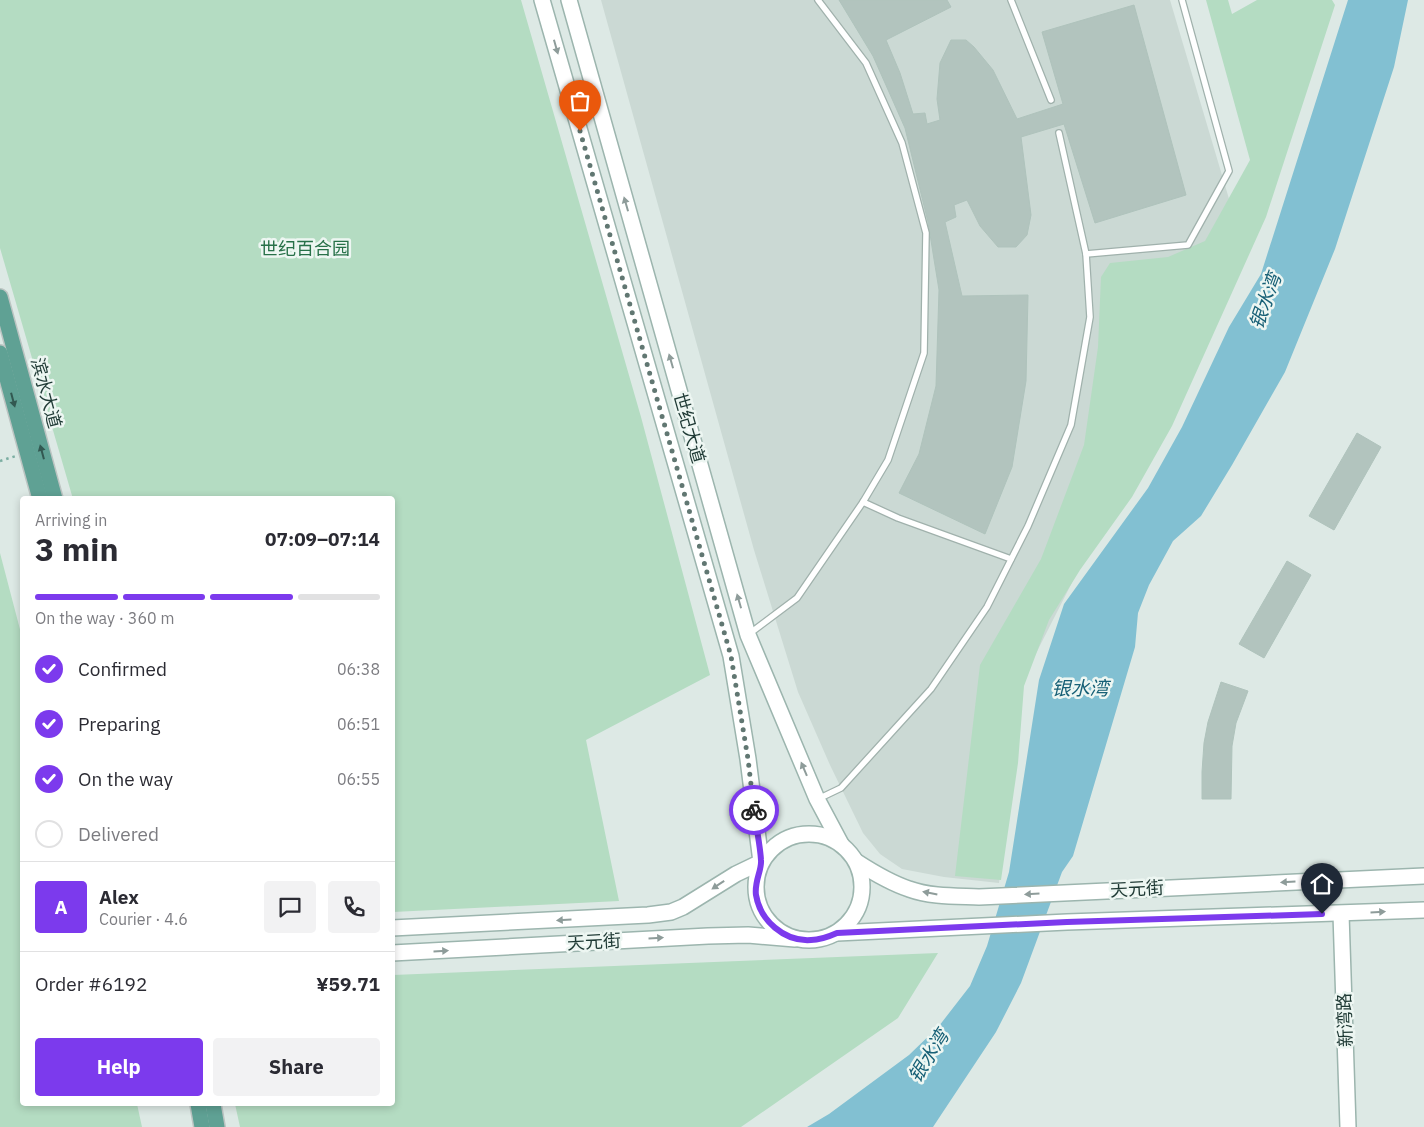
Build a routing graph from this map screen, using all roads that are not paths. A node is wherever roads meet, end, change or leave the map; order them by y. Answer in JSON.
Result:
{"nodes":[{"id":1,"x":542,"y":0,"type":"edge"},
{"id":2,"x":569,"y":0,"type":"edge"},
{"id":3,"x":818,"y":0,"type":"edge"},
{"id":4,"x":1011,"y":0,"type":"edge"},
{"id":5,"x":1182,"y":0,"type":"edge"},
{"id":6,"x":1051,"y":100,"type":"dead end"},
{"id":7,"x":1059,"y":133,"type":"dead end"},
{"id":8,"x":1086,"y":254,"type":"junction"},
{"id":9,"x":0,"y":297,"type":"edge"},
{"id":10,"x":0,"y":354,"type":"edge"},
{"id":11,"x":39,"y":496,"type":"edge"},
{"id":12,"x":54,"y":496,"type":"edge"},
{"id":13,"x":863,"y":502,"type":"junction"},
{"id":14,"x":1011,"y":559,"type":"junction"},
{"id":15,"x":748,"y":635,"type":"junction"},
{"id":16,"x":818,"y":799,"type":"junction"},
{"id":17,"x":841,"y":844,"type":"junction"},
{"id":18,"x":762,"y":862,"type":"junction"},
{"id":19,"x":857,"y":862,"type":"junction"},
{"id":20,"x":1424,"y":876,"type":"edge"},
{"id":21,"x":1424,"y":910,"type":"edge"},
{"id":22,"x":1341,"y":914,"type":"junction"},
{"id":23,"x":395,"y":928,"type":"edge"},
{"id":24,"x":837,"y":933,"type":"junction"},
{"id":25,"x":795,"y":939,"type":"junction"},
{"id":26,"x":395,"y":953,"type":"edge"},
{"id":27,"x":198,"y":1106,"type":"edge"},
{"id":28,"x":213,"y":1106,"type":"edge"},
{"id":29,"x":202,"y":1127,"type":"edge"},
{"id":30,"x":217,"y":1127,"type":"edge"},
{"id":31,"x":1348,"y":1127,"type":"edge"}],
"edges":[{"from":1,"to":18,"type":"main road","name":"世纪大道","one_way":true},
{"from":15,"to":2,"type":"main road","name":"世纪大道","one_way":true},
{"from":3,"to":13,"type":"lane"},
{"from":4,"to":6,"type":"lane"},
{"from":5,"to":8,"type":"lane"},
{"from":7,"to":8,"type":"lane"},
{"from":8,"to":14,"type":"lane"},
{"from":12,"to":9,"type":"main road","name":"滨水大道","one_way":true},
{"from":10,"to":11,"type":"main road","name":"滨水大道","one_way":true},
{"from":13,"to":14,"type":"lane"},
{"from":13,"to":15,"type":"lane"},
{"from":14,"to":16,"type":"lane"},
{"from":16,"to":15,"type":"main road","name":"世纪大道","one_way":true},
{"from":16,"to":17,"type":"main road","name":"世纪大道"},
{"from":17,"to":18,"type":"main road"},
{"from":17,"to":19,"type":"main road"},
{"from":18,"to":23,"type":"main road","name":"天元街","one_way":true},
{"from":18,"to":25,"type":"main road"},
{"from":20,"to":19,"type":"main road","name":"天元街","one_way":true},
{"from":19,"to":24,"type":"main road"},
{"from":22,"to":21,"type":"main road","name":"天元街","one_way":true},
{"from":22,"to":24,"type":"main road","name":"天元街"},
{"from":22,"to":31,"type":"main road","name":"新湾路"},
{"from":24,"to":25,"type":"main road"},
{"from":26,"to":25,"type":"main road","name":"天元街","one_way":true},
{"from":27,"to":29,"type":"main road"},
{"from":28,"to":30,"type":"main road"}]}
